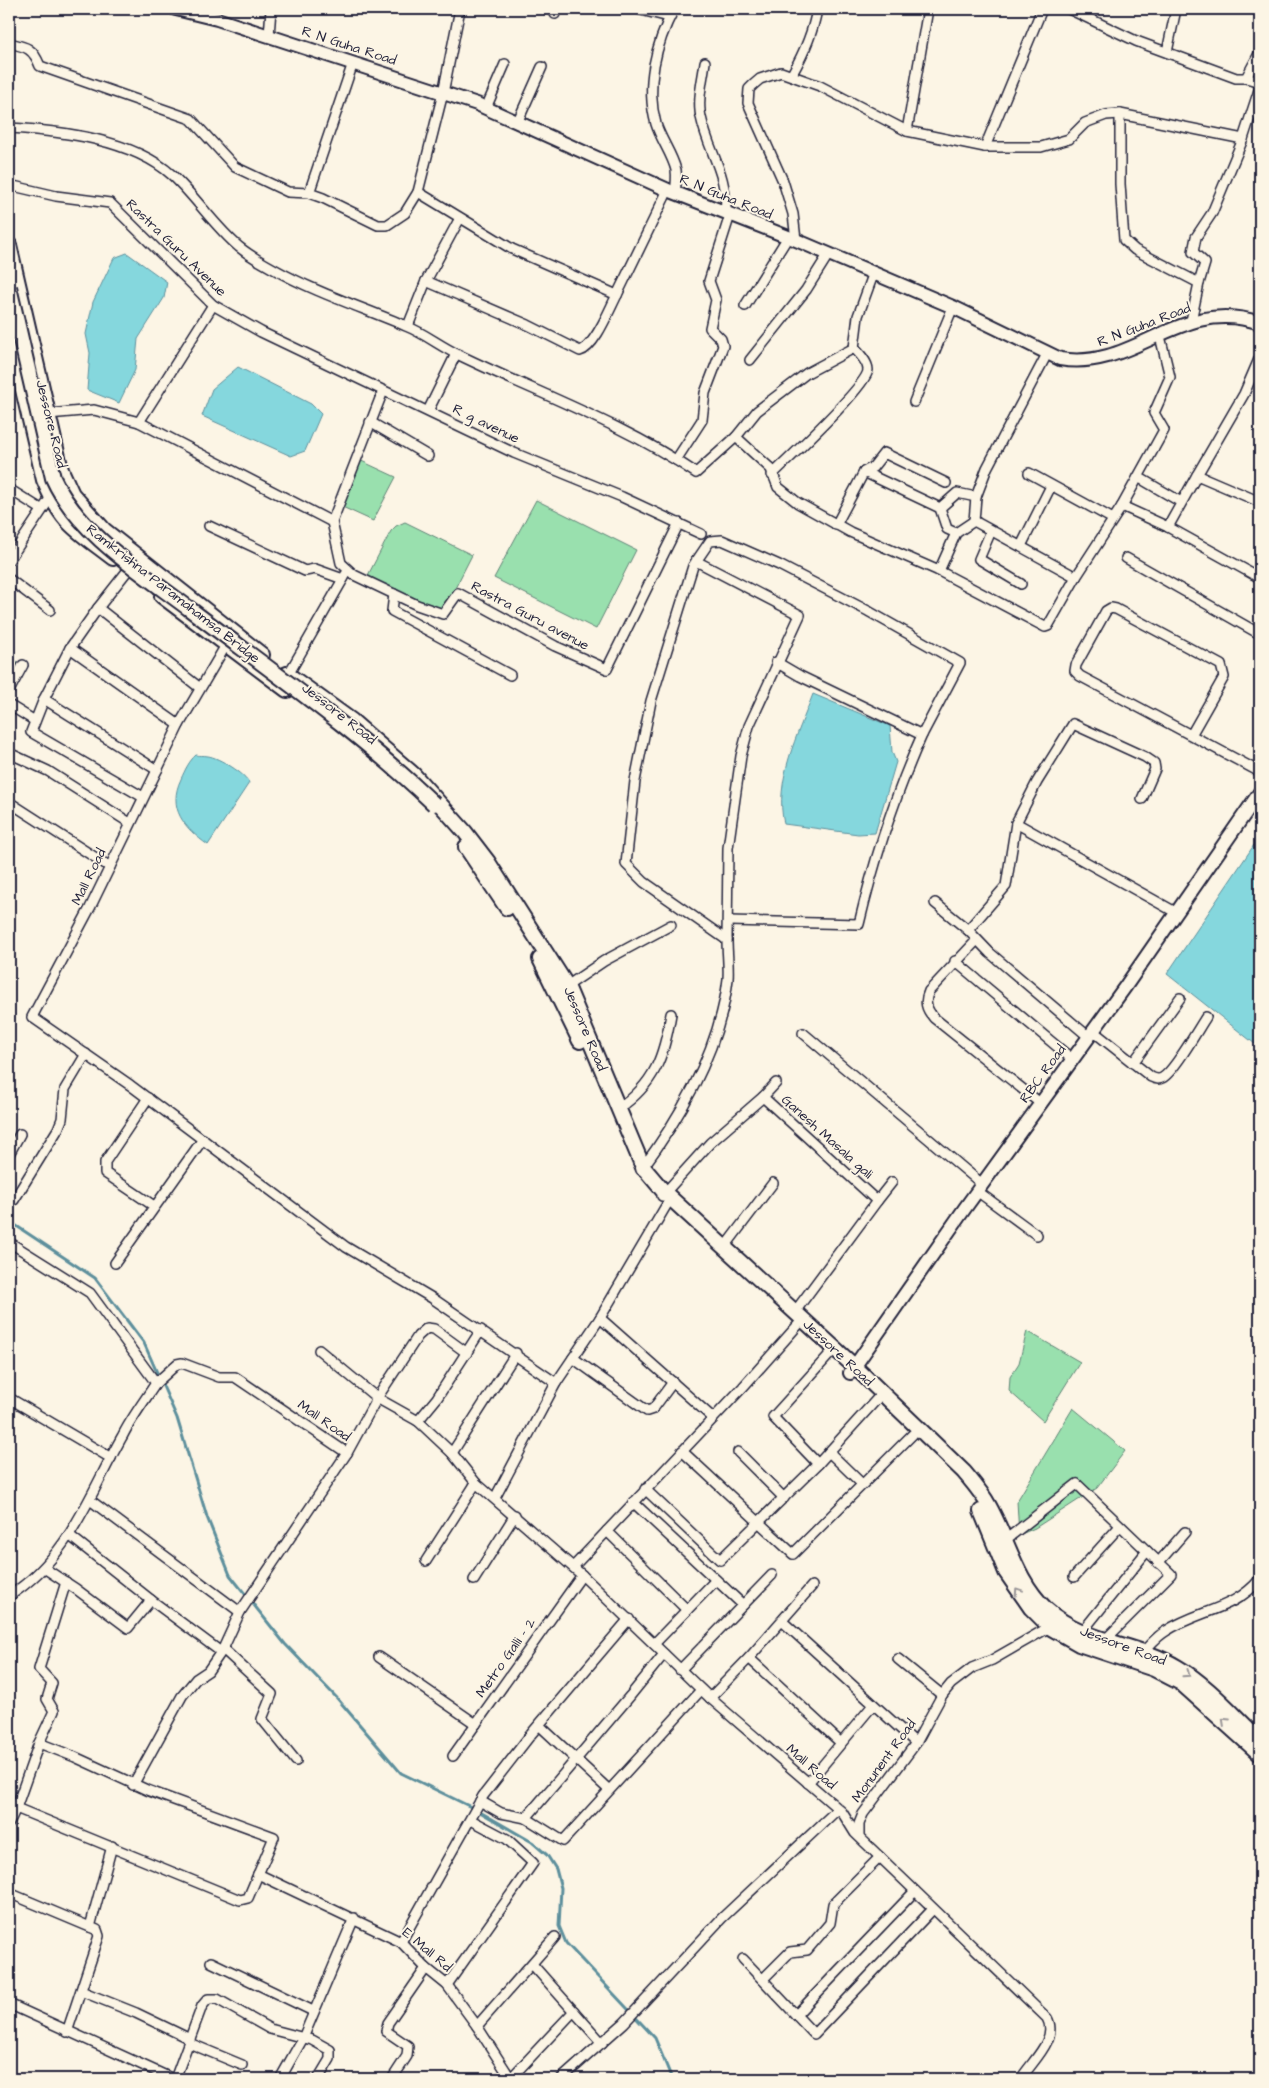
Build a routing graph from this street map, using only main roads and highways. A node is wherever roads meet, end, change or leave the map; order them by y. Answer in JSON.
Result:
{"nodes":[{"id":1,"x":9,"y":245,"type":"edge"},
{"id":2,"x":9,"y":287,"type":"edge"},
{"id":3,"x":9,"y":330,"type":"edge"},
{"id":4,"x":13,"y":368,"type":"edge"},
{"id":5,"x":440,"y":810,"type":"junction"},
{"id":6,"x":462,"y":835,"type":"junction"},
{"id":7,"x":641,"y":1170,"type":"junction"},
{"id":8,"x":665,"y":1198,"type":"junction"},
{"id":9,"x":796,"y":1319,"type":"junction"},
{"id":10,"x":852,"y":1370,"type":"junction"},
{"id":11,"x":1054,"y":1624,"type":"junction"},
{"id":12,"x":1260,"y":1740,"type":"edge"},
{"id":13,"x":1260,"y":1754,"type":"edge"}],
"edges":[{"from":1,"to":5,"type":"main road","name":"Jessore Road"},
{"from":2,"to":5,"type":"main road","name":"Ramkrishna Paramahamsa Bridge","bridge":true},
{"from":3,"to":4,"type":"main road","name":"Jessore Road"},
{"from":4,"to":5,"type":"main road","name":"Jessore Road"},
{"from":5,"to":6,"type":"main road","name":"Jessore Road"},
{"from":6,"to":7,"type":"main road","name":"Jessore Road"},
{"from":6,"to":7,"type":"main road","name":"Jessore Road"},
{"from":7,"to":8,"type":"main road","name":"Jessore Road"},
{"from":8,"to":9,"type":"main road","name":"Jessore Road"},
{"from":8,"to":9,"type":"main road","name":"Jessore Road"},
{"from":9,"to":10,"type":"main road","name":"Jessore Road"},
{"from":9,"to":10,"type":"main road","name":"Jessore Road"},
{"from":10,"to":11,"type":"main road","name":"Jessore Road"},
{"from":11,"to":10,"type":"main road","name":"Jessore Road","one_way":true},
{"from":11,"to":12,"type":"main road","name":"Jessore Road","one_way":true},
{"from":13,"to":11,"type":"main road","name":"Jessore Road","one_way":true}]}
